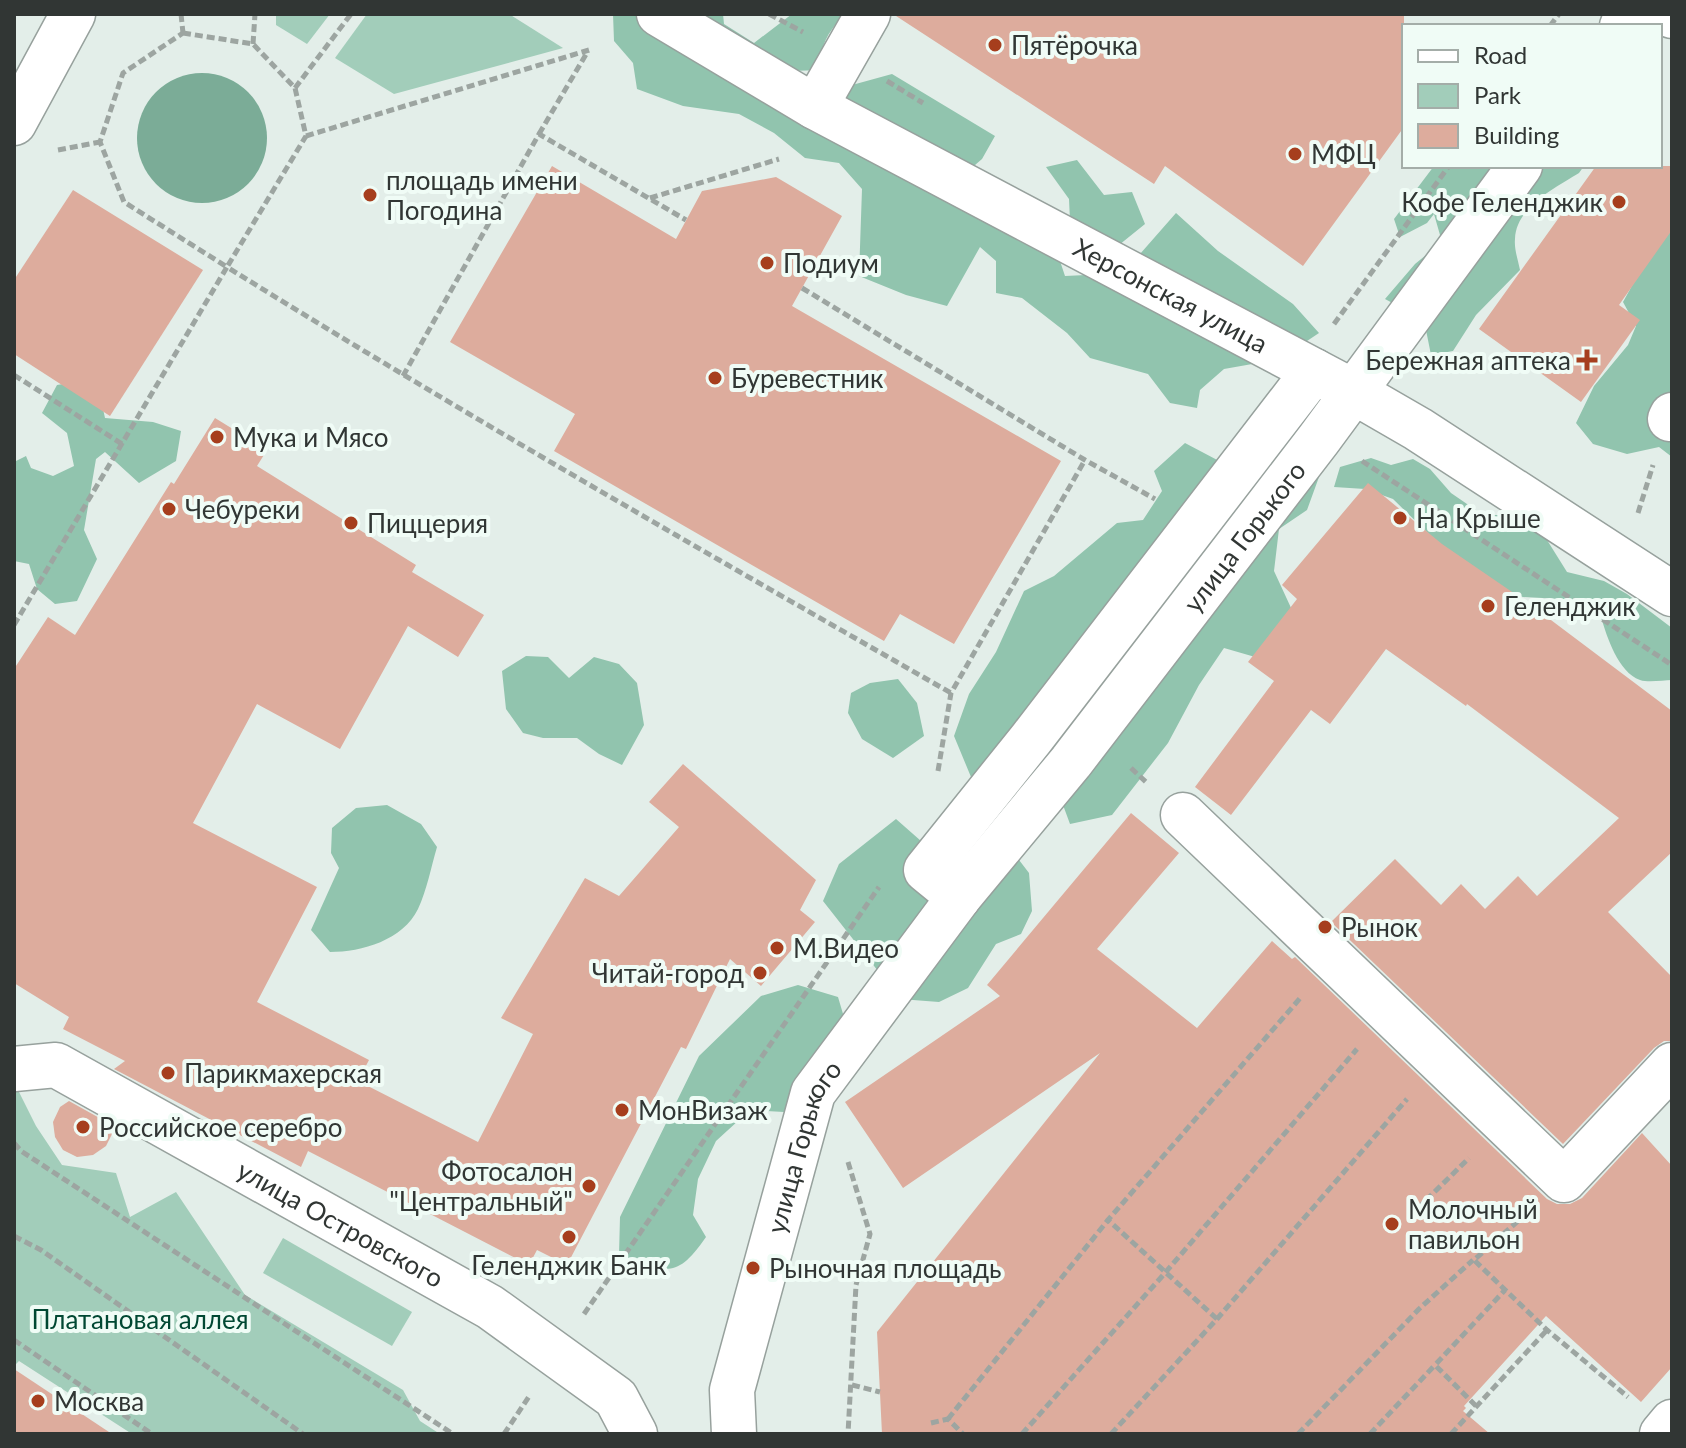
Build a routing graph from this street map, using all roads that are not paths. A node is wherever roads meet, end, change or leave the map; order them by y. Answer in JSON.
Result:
{"nodes":[{"id":1,"x":73,"y":14,"type":"edge"},
{"id":2,"x":659,"y":14,"type":"edge"},
{"id":3,"x":868,"y":14,"type":"edge"},
{"id":4,"x":815,"y":107,"type":"junction"},
{"id":5,"x":14,"y":123,"type":"edge"},
{"id":6,"x":1519,"y":168,"type":"edge"},
{"id":7,"x":1314,"y":371,"type":"junction"},
{"id":8,"x":1354,"y":392,"type":"junction"},
{"id":9,"x":1672,"y":594,"type":"edge"},
{"id":10,"x":1183,"y":815,"type":"dead end"},
{"id":11,"x":959,"y":897,"type":"junction"},
{"id":12,"x":1672,"y":1065,"type":"edge"},
{"id":13,"x":14,"y":1069,"type":"edge"},
{"id":14,"x":635,"y":1434,"type":"edge"},
{"id":15,"x":734,"y":1434,"type":"edge"}],
"edges":[{"from":1,"to":5,"type":"street"},
{"from":2,"to":4,"type":"street","name":"Херсонская улица"},
{"from":3,"to":4,"type":"street"},
{"from":4,"to":7,"type":"street","name":"Херсонская улица"},
{"from":6,"to":8,"type":"street","name":"улица Горького"},
{"from":7,"to":8,"type":"street","name":"Херсонская улица"},
{"from":7,"to":11,"type":"street","name":"улица Горького"},
{"from":8,"to":9,"type":"street","name":"Херсонская улица"},
{"from":8,"to":11,"type":"street","name":"улица Горького"},
{"from":10,"to":12,"type":"street"},
{"from":11,"to":15,"type":"street","name":"улица Горького"},
{"from":13,"to":14,"type":"street","name":"улица Островского"}]}
